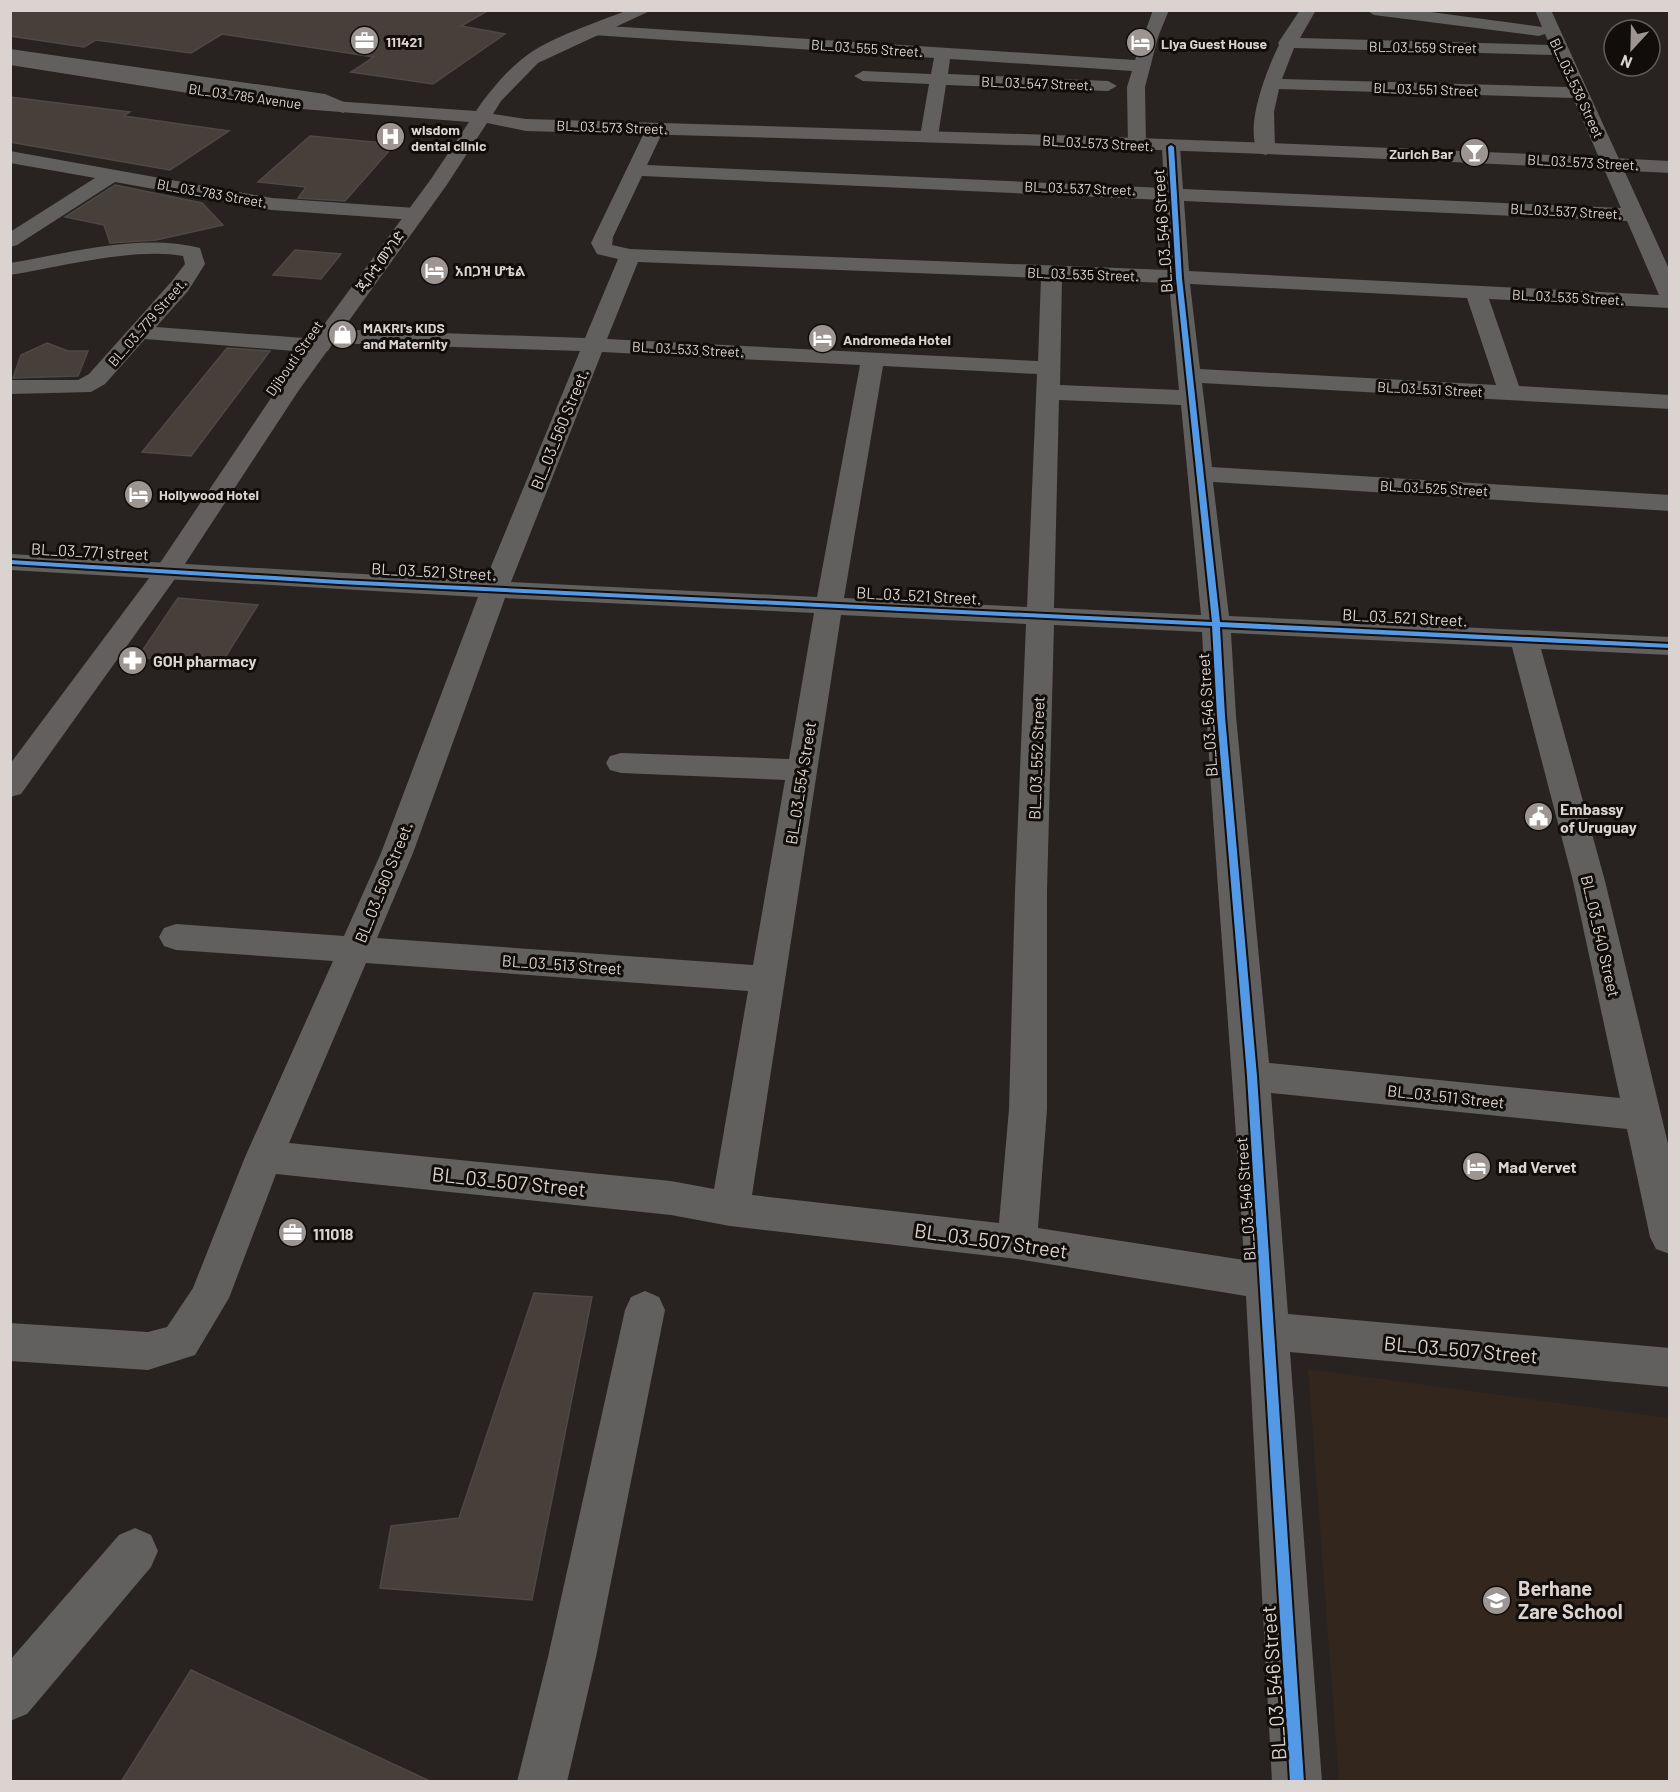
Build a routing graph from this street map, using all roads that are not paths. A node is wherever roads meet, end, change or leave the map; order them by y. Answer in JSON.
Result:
{"nodes":[{"id":1,"x":630,"y":10,"type":"edge"},
{"id":2,"x":644,"y":10,"type":"edge"},
{"id":3,"x":1156,"y":10,"type":"edge"},
{"id":4,"x":1308,"y":10,"type":"edge"},
{"id":5,"x":1374,"y":10,"type":"edge"},
{"id":6,"x":1543,"y":10,"type":"edge"},
{"id":7,"x":1161,"y":11,"type":"edge"},
{"id":8,"x":592,"y":30,"type":"junction"},
{"id":9,"x":1552,"y":33,"type":"junction"},
{"id":10,"x":1286,"y":43,"type":"junction"},
{"id":11,"x":1559,"y":50,"type":"junction"},
{"id":12,"x":943,"y":52,"type":"junction"},
{"id":13,"x":10,"y":54,"type":"edge"},
{"id":14,"x":10,"y":60,"type":"edge"},
{"id":15,"x":1141,"y":66,"type":"junction"},
{"id":16,"x":10,"y":70,"type":"edge"},
{"id":17,"x":862,"y":76,"type":"dead end"},
{"id":18,"x":938,"y":79,"type":"junction"},
{"id":19,"x":1272,"y":84,"type":"junction"},
{"id":20,"x":1136,"y":87,"type":"junction"},
{"id":21,"x":1580,"y":93,"type":"junction"},
{"id":22,"x":343,"y":108,"type":"junction"},
{"id":23,"x":404,"y":118,"type":"junction"},
{"id":24,"x":466,"y":125,"type":"junction"},
{"id":25,"x":655,"y":129,"type":"junction"},
{"id":26,"x":922,"y":136,"type":"junction"},
{"id":27,"x":1137,"y":146,"type":"junction"},
{"id":28,"x":1172,"y":147,"type":"junction"},
{"id":29,"x":1266,"y":149,"type":"junction"},
{"id":30,"x":10,"y":157,"type":"edge"},
{"id":31,"x":1610,"y":163,"type":"junction"},
{"id":32,"x":1670,"y":167,"type":"edge"},
{"id":33,"x":637,"y":170,"type":"junction"},
{"id":34,"x":111,"y":176,"type":"junction"},
{"id":35,"x":913,"y":183,"type":"junction"},
{"id":36,"x":1174,"y":192,"type":"junction"},
{"id":37,"x":409,"y":214,"type":"junction"},
{"id":38,"x":1632,"y":215,"type":"junction"},
{"id":39,"x":10,"y":241,"type":"edge"},
{"id":40,"x":630,"y":255,"type":"junction"},
{"id":41,"x":10,"y":269,"type":"edge"},
{"id":42,"x":1052,"y":273,"type":"junction"},
{"id":43,"x":1179,"y":278,"type":"junction"},
{"id":44,"x":1476,"y":292,"type":"junction"},
{"id":45,"x":1670,"y":296,"type":"edge"},
{"id":46,"x":1670,"y":302,"type":"edge"},
{"id":47,"x":137,"y":332,"type":"junction"},
{"id":48,"x":317,"y":342,"type":"junction"},
{"id":49,"x":593,"y":345,"type":"junction"},
{"id":50,"x":873,"y":358,"type":"junction"},
{"id":51,"x":1048,"y":380,"type":"junction"},
{"id":52,"x":10,"y":387,"type":"edge"},
{"id":53,"x":1192,"y":387,"type":"junction"},
{"id":54,"x":1510,"y":393,"type":"junction"},
{"id":55,"x":1670,"y":402,"type":"edge"},
{"id":56,"x":1200,"y":474,"type":"junction"},
{"id":57,"x":1670,"y":503,"type":"edge"},
{"id":58,"x":10,"y":562,"type":"edge"},
{"id":59,"x":156,"y":570,"type":"junction"},
{"id":60,"x":495,"y":589,"type":"junction"},
{"id":61,"x":829,"y":605,"type":"junction"},
{"id":62,"x":1041,"y":615,"type":"junction"},
{"id":63,"x":1216,"y":624,"type":"junction"},
{"id":64,"x":1524,"y":638,"type":"junction"},
{"id":65,"x":1670,"y":646,"type":"edge"},
{"id":66,"x":10,"y":763,"type":"edge"},
{"id":67,"x":621,"y":763,"type":"dead end"},
{"id":68,"x":802,"y":770,"type":"junction"},
{"id":69,"x":10,"y":788,"type":"edge"},
{"id":70,"x":177,"y":937,"type":"dead end"},
{"id":71,"x":356,"y":949,"type":"junction"},
{"id":72,"x":768,"y":979,"type":"junction"},
{"id":73,"x":1251,"y":1076,"type":"junction"},
{"id":74,"x":1641,"y":1115,"type":"junction"},
{"id":75,"x":264,"y":1157,"type":"junction"},
{"id":76,"x":730,"y":1209,"type":"junction"},
{"id":77,"x":1670,"y":1237,"type":"edge"},
{"id":78,"x":1017,"y":1242,"type":"junction"},
{"id":79,"x":1266,"y":1281,"type":"junction"},
{"id":80,"x":645,"y":1310,"type":"dead end"},
{"id":81,"x":1268,"y":1331,"type":"junction"},
{"id":82,"x":10,"y":1342,"type":"edge"},
{"id":83,"x":1670,"y":1368,"type":"edge"},
{"id":84,"x":135,"y":1551,"type":"dead end"},
{"id":85,"x":10,"y":1697,"type":"edge"},
{"id":86,"x":542,"y":1782,"type":"edge"},
{"id":87,"x":1297,"y":1782,"type":"edge"}],
"edges":[{"from":1,"to":24,"type":"main road","name":"Djibouti Street"},
{"from":2,"to":8,"type":"main road"},
{"from":3,"to":7,"type":"street"},
{"from":4,"to":10,"type":"street"},
{"from":5,"to":9,"type":"street"},
{"from":6,"to":9,"type":"street","name":"BL_03_538 Street"},
{"from":7,"to":15,"type":"street"},
{"from":8,"to":12,"type":"street","name":"BL_03_555 Street."},
{"from":8,"to":24,"type":"main road"},
{"from":9,"to":11,"type":"street","name":"BL_03_538 Street"},
{"from":10,"to":11,"type":"street","name":"BL_03_559 Street"},
{"from":10,"to":19,"type":"street"},
{"from":11,"to":21,"type":"street","name":"BL_03_538 Street"},
{"from":12,"to":15,"type":"street","name":"BL_03_555 Street."},
{"from":12,"to":18,"type":"street"},
{"from":13,"to":22,"type":"street"},
{"from":14,"to":22,"type":"main road","name":"BL_03_785 Avenue"},
{"from":15,"to":20,"type":"street"},
{"from":16,"to":23,"type":"main road","name":"BL_03_785 Avenue"},
{"from":17,"to":18,"type":"street","name":"BL_03_547 Street."},
{"from":18,"to":20,"type":"street","name":"BL_03_547 Street."},
{"from":18,"to":26,"type":"street"},
{"from":19,"to":21,"type":"street","name":"BL_03_551 Street"},
{"from":19,"to":29,"type":"street"},
{"from":20,"to":27,"type":"street"},
{"from":21,"to":31,"type":"street","name":"BL_03_538 Street"},
{"from":22,"to":23,"type":"main road","name":"BL_03_785 Avenue"},
{"from":23,"to":24,"type":"main road"},
{"from":23,"to":24,"type":"main road","name":"BL_03_573 Street."},
{"from":24,"to":25,"type":"main road","name":"BL_03_573 Street."},
{"from":24,"to":37,"type":"main road","name":"Djibouti Street"},
{"from":25,"to":26,"type":"main road","name":"BL_03_573 Street."},
{"from":25,"to":33,"type":"street"},
{"from":26,"to":27,"type":"main road","name":"BL_03_573 Street."},
{"from":26,"to":35,"type":"street"},
{"from":27,"to":28,"type":"main road","name":"BL_03_573 Street."},
{"from":28,"to":29,"type":"main road","name":"BL_03_573 Street."},
{"from":28,"to":36,"type":"street","name":"BL_03_546 Street"},
{"from":29,"to":31,"type":"main road","name":"BL_03_573 Street."},
{"from":30,"to":34,"type":"street","name":"BL_03_783 Street."},
{"from":31,"to":32,"type":"main road","name":"BL_03_573 Street."},
{"from":31,"to":38,"type":"street","name":"BL_03_538 Street"},
{"from":33,"to":35,"type":"street","name":"BL_03_537 Street."},
{"from":33,"to":40,"type":"street","name":"BL_03_535 Street."},
{"from":34,"to":37,"type":"street","name":"BL_03_783 Street."},
{"from":34,"to":39,"type":"street"},
{"from":35,"to":36,"type":"street","name":"BL_03_537 Street."},
{"from":36,"to":38,"type":"street","name":"BL_03_537 Street."},
{"from":36,"to":43,"type":"street","name":"BL_03_546 Street"},
{"from":37,"to":48,"type":"main road","name":"Djibouti Street"},
{"from":38,"to":45,"type":"street","name":"BL_03_538 Street"},
{"from":40,"to":42,"type":"street","name":"BL_03_535 Street."},
{"from":40,"to":49,"type":"street","name":"BL_03_560 Street."},
{"from":41,"to":47,"type":"street","name":"BL_03_779 Street."},
{"from":42,"to":43,"type":"street","name":"BL_03_535 Street."},
{"from":42,"to":51,"type":"street","name":"BL_03_552 Street"},
{"from":43,"to":44,"type":"street","name":"BL_03_535 Street."},
{"from":43,"to":53,"type":"street","name":"BL_03_546 Street"},
{"from":44,"to":46,"type":"street","name":"BL_03_535 Street."},
{"from":44,"to":54,"type":"street"},
{"from":47,"to":48,"type":"street","name":"BL_03_533 Street."},
{"from":47,"to":52,"type":"street","name":"BL_03_779 Street."},
{"from":48,"to":49,"type":"street","name":"BL_03_533 Street."},
{"from":48,"to":59,"type":"main road","name":"Djibouti Street"},
{"from":49,"to":50,"type":"street","name":"BL_03_533 Street."},
{"from":49,"to":60,"type":"street","name":"BL_03_560 Street."},
{"from":50,"to":51,"type":"street","name":"BL_03_533 Street."},
{"from":50,"to":61,"type":"street","name":"BL_03_554 Street"},
{"from":51,"to":53,"type":"street","name":"BL_03_531 Street"},
{"from":51,"to":62,"type":"street","name":"BL_03_552 Street"},
{"from":53,"to":54,"type":"street","name":"BL_03_531 Street"},
{"from":53,"to":56,"type":"street","name":"BL_03_546 Street"},
{"from":54,"to":55,"type":"street","name":"BL_03_531 Street"},
{"from":56,"to":57,"type":"street","name":"BL_03_525 Street"},
{"from":56,"to":63,"type":"street","name":"BL_03_546 Street"},
{"from":58,"to":59,"type":"street","name":"BL_03_771 street"},
{"from":59,"to":60,"type":"street","name":"BL_03_521 Street."},
{"from":59,"to":66,"type":"main road","name":"Djibouti Street"},
{"from":59,"to":69,"type":"main road","name":"Djibouti Street"},
{"from":60,"to":61,"type":"street","name":"BL_03_521 Street."},
{"from":60,"to":71,"type":"street","name":"BL_03_560 Street."},
{"from":61,"to":62,"type":"street","name":"BL_03_521 Street."},
{"from":61,"to":68,"type":"street","name":"BL_03_554 Street"},
{"from":62,"to":63,"type":"street","name":"BL_03_521 Street."},
{"from":62,"to":78,"type":"street","name":"BL_03_552 Street"},
{"from":63,"to":64,"type":"street","name":"BL_03_521 Street."},
{"from":63,"to":73,"type":"street","name":"BL_03_546 Street"},
{"from":64,"to":65,"type":"street","name":"BL_03_521 Street."},
{"from":64,"to":74,"type":"street","name":"BL_03_540 Street"},
{"from":67,"to":68,"type":"street"},
{"from":68,"to":72,"type":"street","name":"BL_03_554 Street"},
{"from":70,"to":71,"type":"street","name":"BL_03_513 Street"},
{"from":71,"to":72,"type":"street","name":"BL_03_513 Street"},
{"from":71,"to":75,"type":"street","name":"BL_03_560 Street."},
{"from":72,"to":76,"type":"street","name":"BL_03_554 Street"},
{"from":73,"to":74,"type":"street","name":"BL_03_511 Street"},
{"from":73,"to":79,"type":"street","name":"BL_03_546 Street"},
{"from":74,"to":77,"type":"street","name":"BL_03_540 Street"},
{"from":75,"to":76,"type":"street","name":"BL_03_507 Street"},
{"from":75,"to":82,"type":"street","name":"BL_03_560 Street."},
{"from":76,"to":78,"type":"street","name":"BL_03_507 Street"},
{"from":78,"to":79,"type":"street","name":"BL_03_507 Street"},
{"from":79,"to":81,"type":"street"},
{"from":80,"to":86,"type":"street"},
{"from":81,"to":83,"type":"street","name":"BL_03_507 Street"},
{"from":81,"to":87,"type":"street","name":"BL_03_546 Street"},
{"from":84,"to":85,"type":"street"}]}
